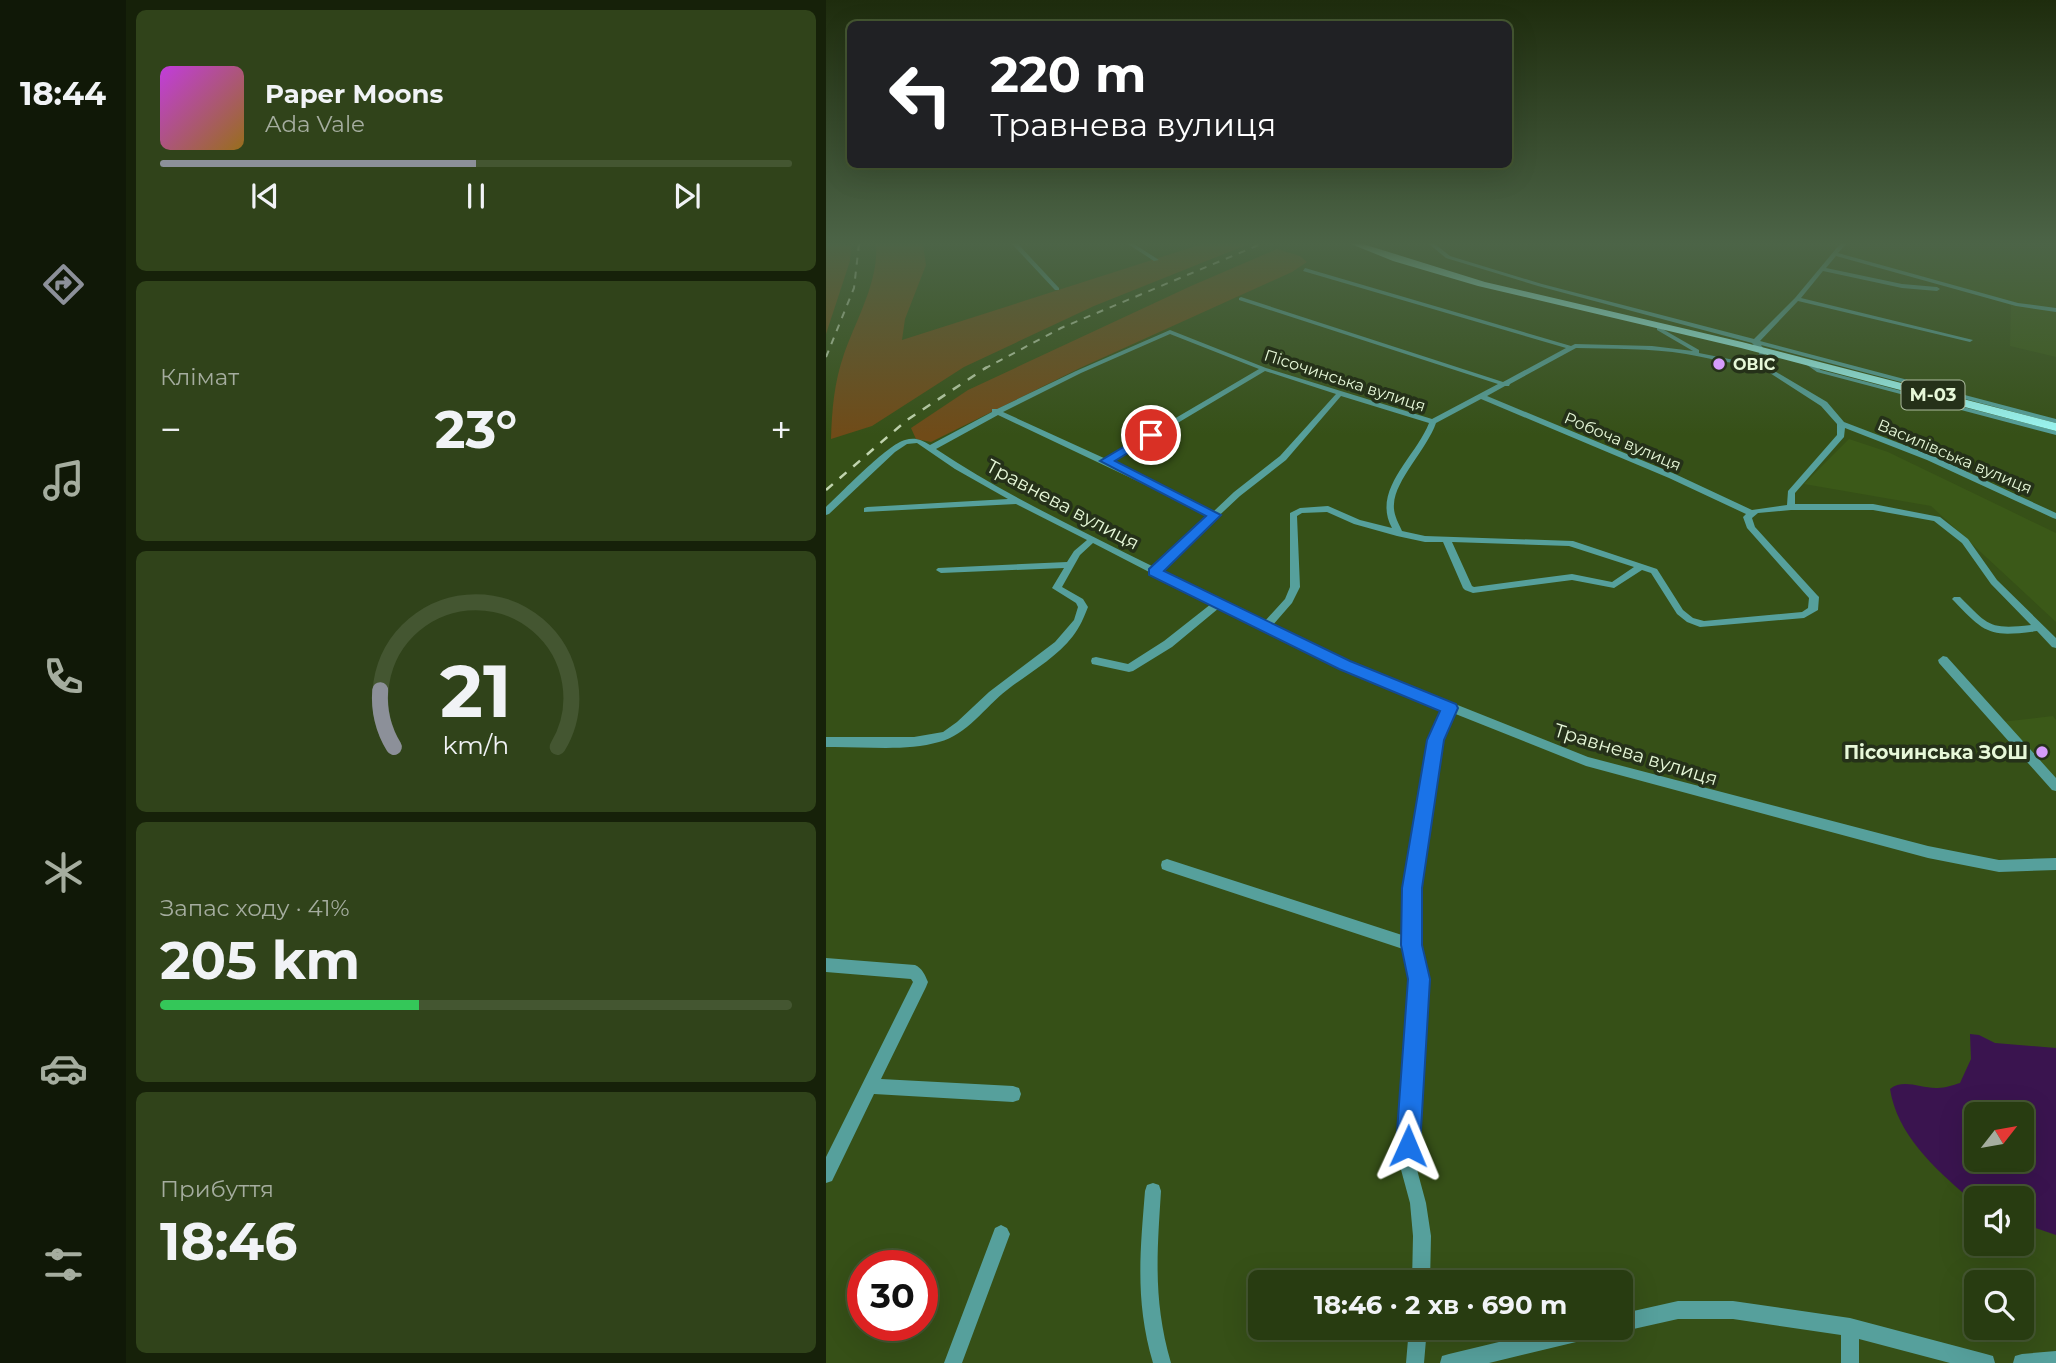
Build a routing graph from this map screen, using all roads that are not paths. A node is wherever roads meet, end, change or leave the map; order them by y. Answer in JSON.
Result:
{"nodes":[{"id":1,"x":1268,"y":308,"type":"edge"},
{"id":2,"x":1434,"y":308,"type":"edge"},
{"id":3,"x":1570,"y":308,"type":"edge"},
{"id":4,"x":1586,"y":308,"type":"edge"},
{"id":5,"x":1625,"y":308,"type":"edge"},
{"id":6,"x":1789,"y":308,"type":"edge"},
{"id":7,"x":1833,"y":308,"type":"edge"},
{"id":8,"x":2038,"y":308,"type":"edge"},
{"id":9,"x":2056,"y":310,"type":"edge"},
{"id":10,"x":1658,"y":329,"type":"junction"},
{"id":11,"x":1970,"y":340,"type":"dead end"},
{"id":12,"x":1755,"y":342,"type":"junction"},
{"id":13,"x":1569,"y":347,"type":"junction"},
{"id":14,"x":1702,"y":354,"type":"junction"},
{"id":15,"x":1760,"y":357,"type":"junction"},
{"id":16,"x":1810,"y":364,"type":"junction"},
{"id":17,"x":1264,"y":369,"type":"junction"},
{"id":18,"x":1507,"y":384,"type":"junction"},
{"id":19,"x":1339,"y":394,"type":"junction"},
{"id":20,"x":1483,"y":397,"type":"junction"},
{"id":21,"x":995,"y":411,"type":"junction"},
{"id":22,"x":2056,"y":421,"type":"edge"},
{"id":23,"x":1433,"y":422,"type":"junction"},
{"id":24,"x":1841,"y":424,"type":"junction"},
{"id":25,"x":2056,"y":427,"type":"edge"},
{"id":26,"x":2056,"y":433,"type":"edge"},
{"id":27,"x":931,"y":448,"type":"junction"},
{"id":28,"x":1106,"y":461,"type":"junction"},
{"id":29,"x":1017,"y":500,"type":"junction"},
{"id":30,"x":1791,"y":507,"type":"junction"},
{"id":31,"x":867,"y":510,"type":"dead end"},
{"id":32,"x":826,"y":512,"type":"edge"},
{"id":33,"x":1751,"y":513,"type":"junction"},
{"id":34,"x":1215,"y":515,"type":"junction"},
{"id":35,"x":2056,"y":516,"type":"edge"},
{"id":36,"x":1400,"y":534,"type":"junction"},
{"id":37,"x":1093,"y":539,"type":"junction"},
{"id":38,"x":1447,"y":541,"type":"junction"},
{"id":39,"x":1069,"y":565,"type":"junction"},
{"id":40,"x":1642,"y":566,"type":"junction"},
{"id":41,"x":941,"y":570,"type":"dead end"},
{"id":42,"x":1154,"y":572,"type":"junction"},
{"id":43,"x":1957,"y":599,"type":"dead end"},
{"id":44,"x":1217,"y":604,"type":"junction"},
{"id":45,"x":1265,"y":627,"type":"junction"},
{"id":46,"x":2038,"y":627,"type":"junction"},
{"id":47,"x":2056,"y":644,"type":"edge"},
{"id":48,"x":1943,"y":660,"type":"dead end"},
{"id":49,"x":1096,"y":661,"type":"dead end"},
{"id":50,"x":1450,"y":708,"type":"junction"},
{"id":51,"x":826,"y":741,"type":"edge"},
{"id":52,"x":2056,"y":786,"type":"edge"},
{"id":53,"x":2056,"y":864,"type":"edge"},
{"id":54,"x":1167,"y":865,"type":"dead end"},
{"id":55,"x":1412,"y":945,"type":"junction"},
{"id":56,"x":826,"y":965,"type":"edge"},
{"id":57,"x":871,"y":1086,"type":"junction"},
{"id":58,"x":1013,"y":1094,"type":"dead end"},
{"id":59,"x":826,"y":1175,"type":"edge"},
{"id":60,"x":1153,"y":1191,"type":"dead end"},
{"id":61,"x":1001,"y":1234,"type":"dead end"},
{"id":62,"x":1421,"y":1270,"type":"edge"},
{"id":63,"x":1633,"y":1320,"type":"edge"},
{"id":64,"x":1850,"y":1327,"type":"junction"},
{"id":65,"x":1417,"y":1340,"type":"edge"},
{"id":66,"x":1547,"y":1340,"type":"edge"},
{"id":67,"x":2056,"y":1360,"type":"edge"},
{"id":68,"x":1456,"y":1362,"type":"edge"},
{"id":69,"x":953,"y":1363,"type":"edge"},
{"id":70,"x":1162,"y":1363,"type":"edge"},
{"id":71,"x":1415,"y":1363,"type":"edge"},
{"id":72,"x":1850,"y":1363,"type":"edge"},
{"id":73,"x":1986,"y":1363,"type":"edge"},
{"id":74,"x":2022,"y":1363,"type":"edge"}],
"edges":[{"from":1,"to":18,"type":"street"},
{"from":2,"to":13,"type":"street"},
{"from":3,"to":10,"type":"highway","number":"М-03"},
{"from":4,"to":15,"type":"highway","number":"М-03"},
{"from":5,"to":12,"type":"street"},
{"from":6,"to":12,"type":"street"},
{"from":7,"to":11,"type":"street"},
{"from":8,"to":9,"type":"street"},
{"from":10,"to":14,"type":"street"},
{"from":10,"to":15,"type":"highway","number":"М-03"},
{"from":12,"to":15,"type":"street"},
{"from":12,"to":22,"type":"street"},
{"from":13,"to":14,"type":"street"},
{"from":13,"to":18,"type":"street"},
{"from":14,"to":15,"type":"street"},
{"from":15,"to":16,"type":"highway","number":"М-03"},
{"from":15,"to":24,"type":"street","name":"Василівська вулиця"},
{"from":16,"to":25,"type":"highway","number":"М-03"},
{"from":16,"to":26,"type":"street"},
{"from":17,"to":19,"type":"street","name":"Пісочинська вулиця"},
{"from":17,"to":21,"type":"street","name":"Пісочинська вулиця"},
{"from":17,"to":28,"type":"street"},
{"from":18,"to":20,"type":"street"},
{"from":19,"to":23,"type":"street","name":"Пісочинська вулиця"},
{"from":19,"to":34,"type":"street"},
{"from":20,"to":23,"type":"street"},
{"from":20,"to":33,"type":"street","name":"Робоча вулиця"},
{"from":21,"to":27,"type":"street"},
{"from":21,"to":28,"type":"street"},
{"from":23,"to":36,"type":"street"},
{"from":24,"to":30,"type":"street"},
{"from":24,"to":35,"type":"street","name":"Василівська вулиця"},
{"from":27,"to":29,"type":"street","name":"Травнева вулиця"},
{"from":27,"to":32,"type":"street"},
{"from":28,"to":34,"type":"street"},
{"from":29,"to":31,"type":"street"},
{"from":29,"to":37,"type":"street","name":"Травнева вулиця"},
{"from":30,"to":33,"type":"street"},
{"from":30,"to":46,"type":"street"},
{"from":33,"to":40,"type":"street"},
{"from":34,"to":42,"type":"street"},
{"from":36,"to":38,"type":"street"},
{"from":36,"to":45,"type":"street"},
{"from":37,"to":39,"type":"street"},
{"from":37,"to":42,"type":"street","name":"Травнева вулиця"},
{"from":38,"to":40,"type":"street"},
{"from":38,"to":40,"type":"street"},
{"from":39,"to":41,"type":"street"},
{"from":39,"to":51,"type":"street"},
{"from":42,"to":44,"type":"street","name":"Травнева вулиця"},
{"from":43,"to":46,"type":"street"},
{"from":44,"to":45,"type":"street","name":"Травнева вулиця"},
{"from":44,"to":49,"type":"street"},
{"from":45,"to":50,"type":"street","name":"Травнева вулиця"},
{"from":46,"to":47,"type":"street"},
{"from":48,"to":52,"type":"street"},
{"from":50,"to":53,"type":"street","name":"Травнева вулиця"},
{"from":50,"to":55,"type":"street"},
{"from":54,"to":55,"type":"street"},
{"from":55,"to":62,"type":"street"},
{"from":56,"to":57,"type":"street"},
{"from":57,"to":58,"type":"street"},
{"from":57,"to":59,"type":"street"},
{"from":60,"to":70,"type":"street"},
{"from":61,"to":69,"type":"street"},
{"from":63,"to":64,"type":"street"},
{"from":64,"to":72,"type":"street"},
{"from":64,"to":73,"type":"street"},
{"from":65,"to":71,"type":"street"},
{"from":66,"to":68,"type":"street"},
{"from":67,"to":74,"type":"street"}]}
